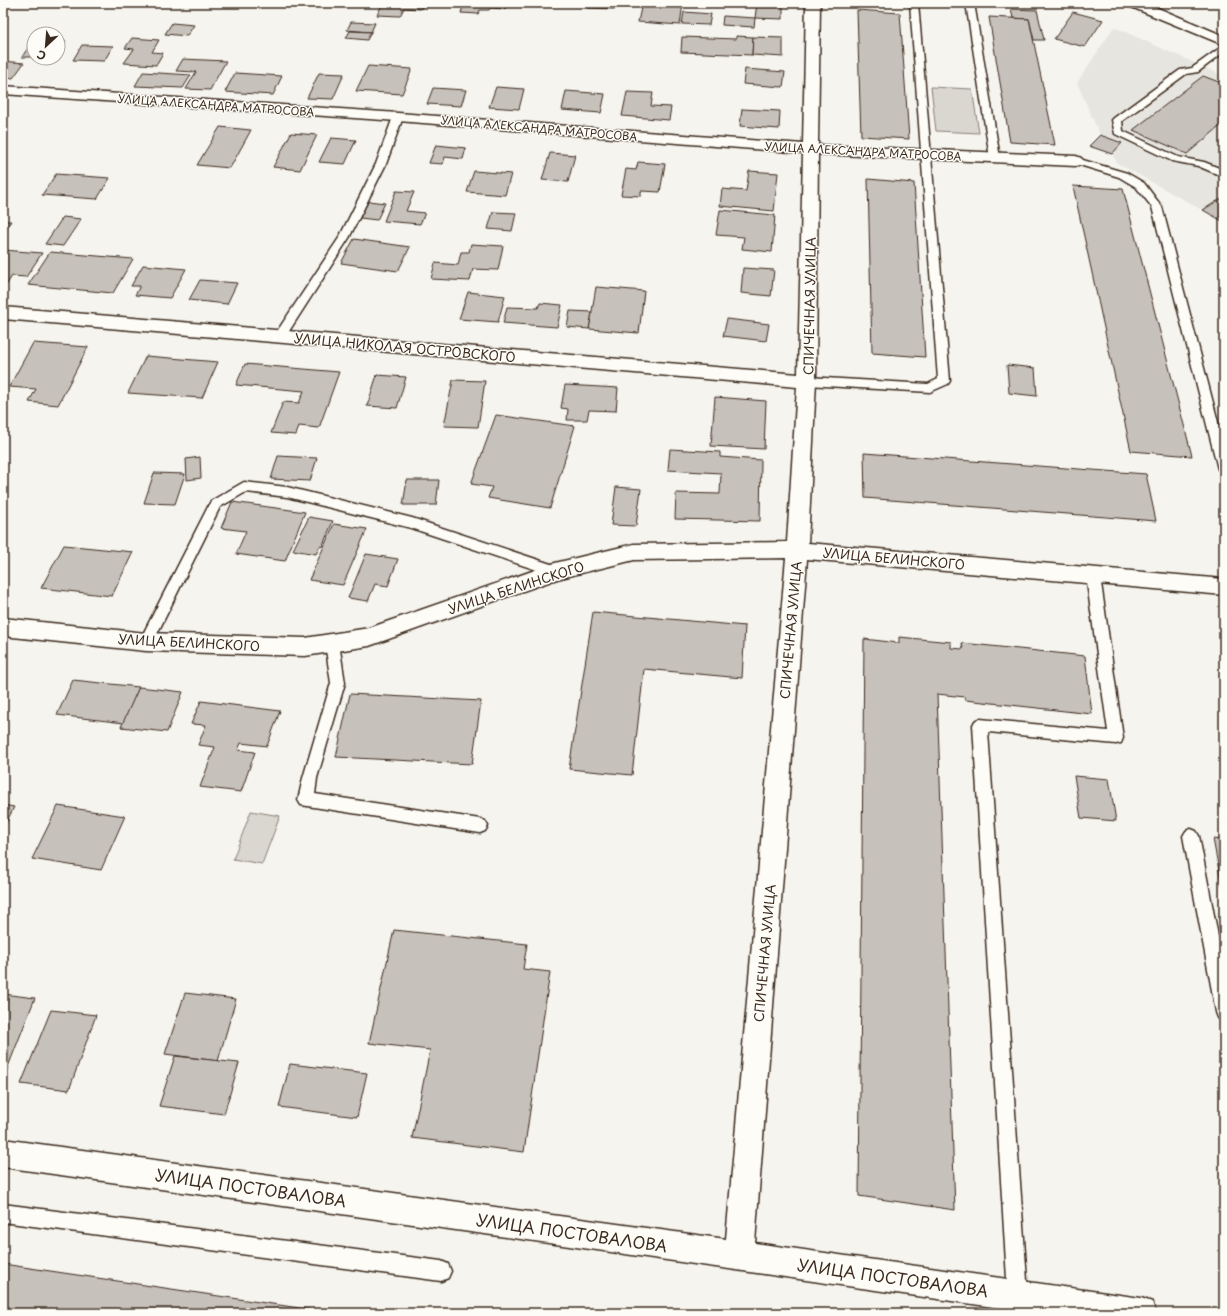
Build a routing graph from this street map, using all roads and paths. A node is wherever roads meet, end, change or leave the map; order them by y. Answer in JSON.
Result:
{"nodes":[{"id":1,"x":813,"y":3,"type":"edge"},
{"id":2,"x":914,"y":3,"type":"edge"},
{"id":3,"x":970,"y":3,"type":"edge"},
{"id":4,"x":1134,"y":3,"type":"edge"},
{"id":5,"x":1224,"y":41,"type":"edge"},
{"id":6,"x":1224,"y":48,"type":"edge"},
{"id":7,"x":3,"y":90,"type":"edge"},
{"id":8,"x":398,"y":117,"type":"junction"},
{"id":9,"x":812,"y":149,"type":"junction"},
{"id":10,"x":926,"y":155,"type":"junction"},
{"id":11,"x":995,"y":158,"type":"junction"},
{"id":12,"x":1076,"y":161,"type":"joint"},
{"id":13,"x":1224,"y":174,"type":"edge"},
{"id":14,"x":3,"y":313,"type":"edge"},
{"id":15,"x":280,"y":336,"type":"junction"},
{"id":16,"x":807,"y":381,"type":"junction"},
{"id":17,"x":1224,"y":469,"type":"edge"},
{"id":18,"x":797,"y":550,"type":"junction"},
{"id":19,"x":555,"y":571,"type":"junction"},
{"id":20,"x":1093,"y":576,"type":"junction"},
{"id":21,"x":1224,"y":587,"type":"edge"},
{"id":22,"x":3,"y":627,"type":"edge"},
{"id":23,"x":146,"y":642,"type":"junction"},
{"id":24,"x":332,"y":643,"type":"junction"},
{"id":25,"x":480,"y":826,"type":"dead end"},
{"id":26,"x":1191,"y":836,"type":"dead end"},
{"id":27,"x":1224,"y":1012,"type":"edge"},
{"id":28,"x":3,"y":1153,"type":"edge"},
{"id":29,"x":3,"y":1213,"type":"edge"},
{"id":30,"x":739,"y":1255,"type":"junction"},
{"id":31,"x":441,"y":1271,"type":"dead end"},
{"id":32,"x":1018,"y":1295,"type":"junction"},
{"id":33,"x":1141,"y":1313,"type":"edge"}],
"edges":[{"from":1,"to":9,"type":"street","name":"СПИЧЕЧНАЯ УЛИЦА"},
{"from":2,"to":10,"type":"lane"},
{"from":3,"to":11,"type":"lane"},
{"from":4,"to":5,"type":"street"},
{"from":6,"to":13,"type":"lane"},
{"from":7,"to":8,"type":"street","name":"УЛИЦА АЛЕКСАНДРА МАТРОСОВА"},
{"from":8,"to":9,"type":"street","name":"УЛИЦА АЛЕКСАНДРА МАТРОСОВА"},
{"from":8,"to":15,"type":"lane"},
{"from":9,"to":10,"type":"street","name":"УЛИЦА АЛЕКСАНДРА МАТРОСОВА"},
{"from":9,"to":16,"type":"street","name":"СПИЧЕЧНАЯ УЛИЦА"},
{"from":10,"to":11,"type":"street","name":"УЛИЦА АЛЕКСАНДРА МАТРОСОВА"},
{"from":10,"to":16,"type":"lane"},
{"from":11,"to":12,"type":"street","name":"УЛИЦА АЛЕКСАНДРА МАТРОСОВА"},
{"from":12,"to":17,"type":"lane"},
{"from":14,"to":15,"type":"street","name":"УЛИЦА НИКОЛАЯ ОСТРОВСКОГО"},
{"from":15,"to":16,"type":"street","name":"УЛИЦА НИКОЛАЯ ОСТРОВСКОГО"},
{"from":16,"to":18,"type":"street","name":"СПИЧЕЧНАЯ УЛИЦА"},
{"from":18,"to":19,"type":"street","name":"УЛИЦА БЕЛИНСКОГО"},
{"from":18,"to":20,"type":"street","name":"УЛИЦА БЕЛИНСКОГО"},
{"from":18,"to":30,"type":"street","name":"СПИЧЕЧНАЯ УЛИЦА"},
{"from":19,"to":23,"type":"lane"},
{"from":19,"to":24,"type":"street","name":"УЛИЦА БЕЛИНСКОГО"},
{"from":20,"to":21,"type":"street","name":"УЛИЦА БЕЛИНСКОГО"},
{"from":20,"to":32,"type":"lane"},
{"from":22,"to":23,"type":"street","name":"УЛИЦА БЕЛИНСКОГО"},
{"from":23,"to":24,"type":"street","name":"УЛИЦА БЕЛИНСКОГО"},
{"from":24,"to":25,"type":"lane"},
{"from":26,"to":27,"type":"lane"},
{"from":28,"to":30,"type":"street","name":"УЛИЦА ПОСТОВАЛОВА"},
{"from":29,"to":31,"type":"lane"},
{"from":30,"to":32,"type":"street","name":"УЛИЦА ПОСТОВАЛОВА"},
{"from":32,"to":33,"type":"street","name":"УЛИЦА ПОСТОВАЛОВА"}]}
